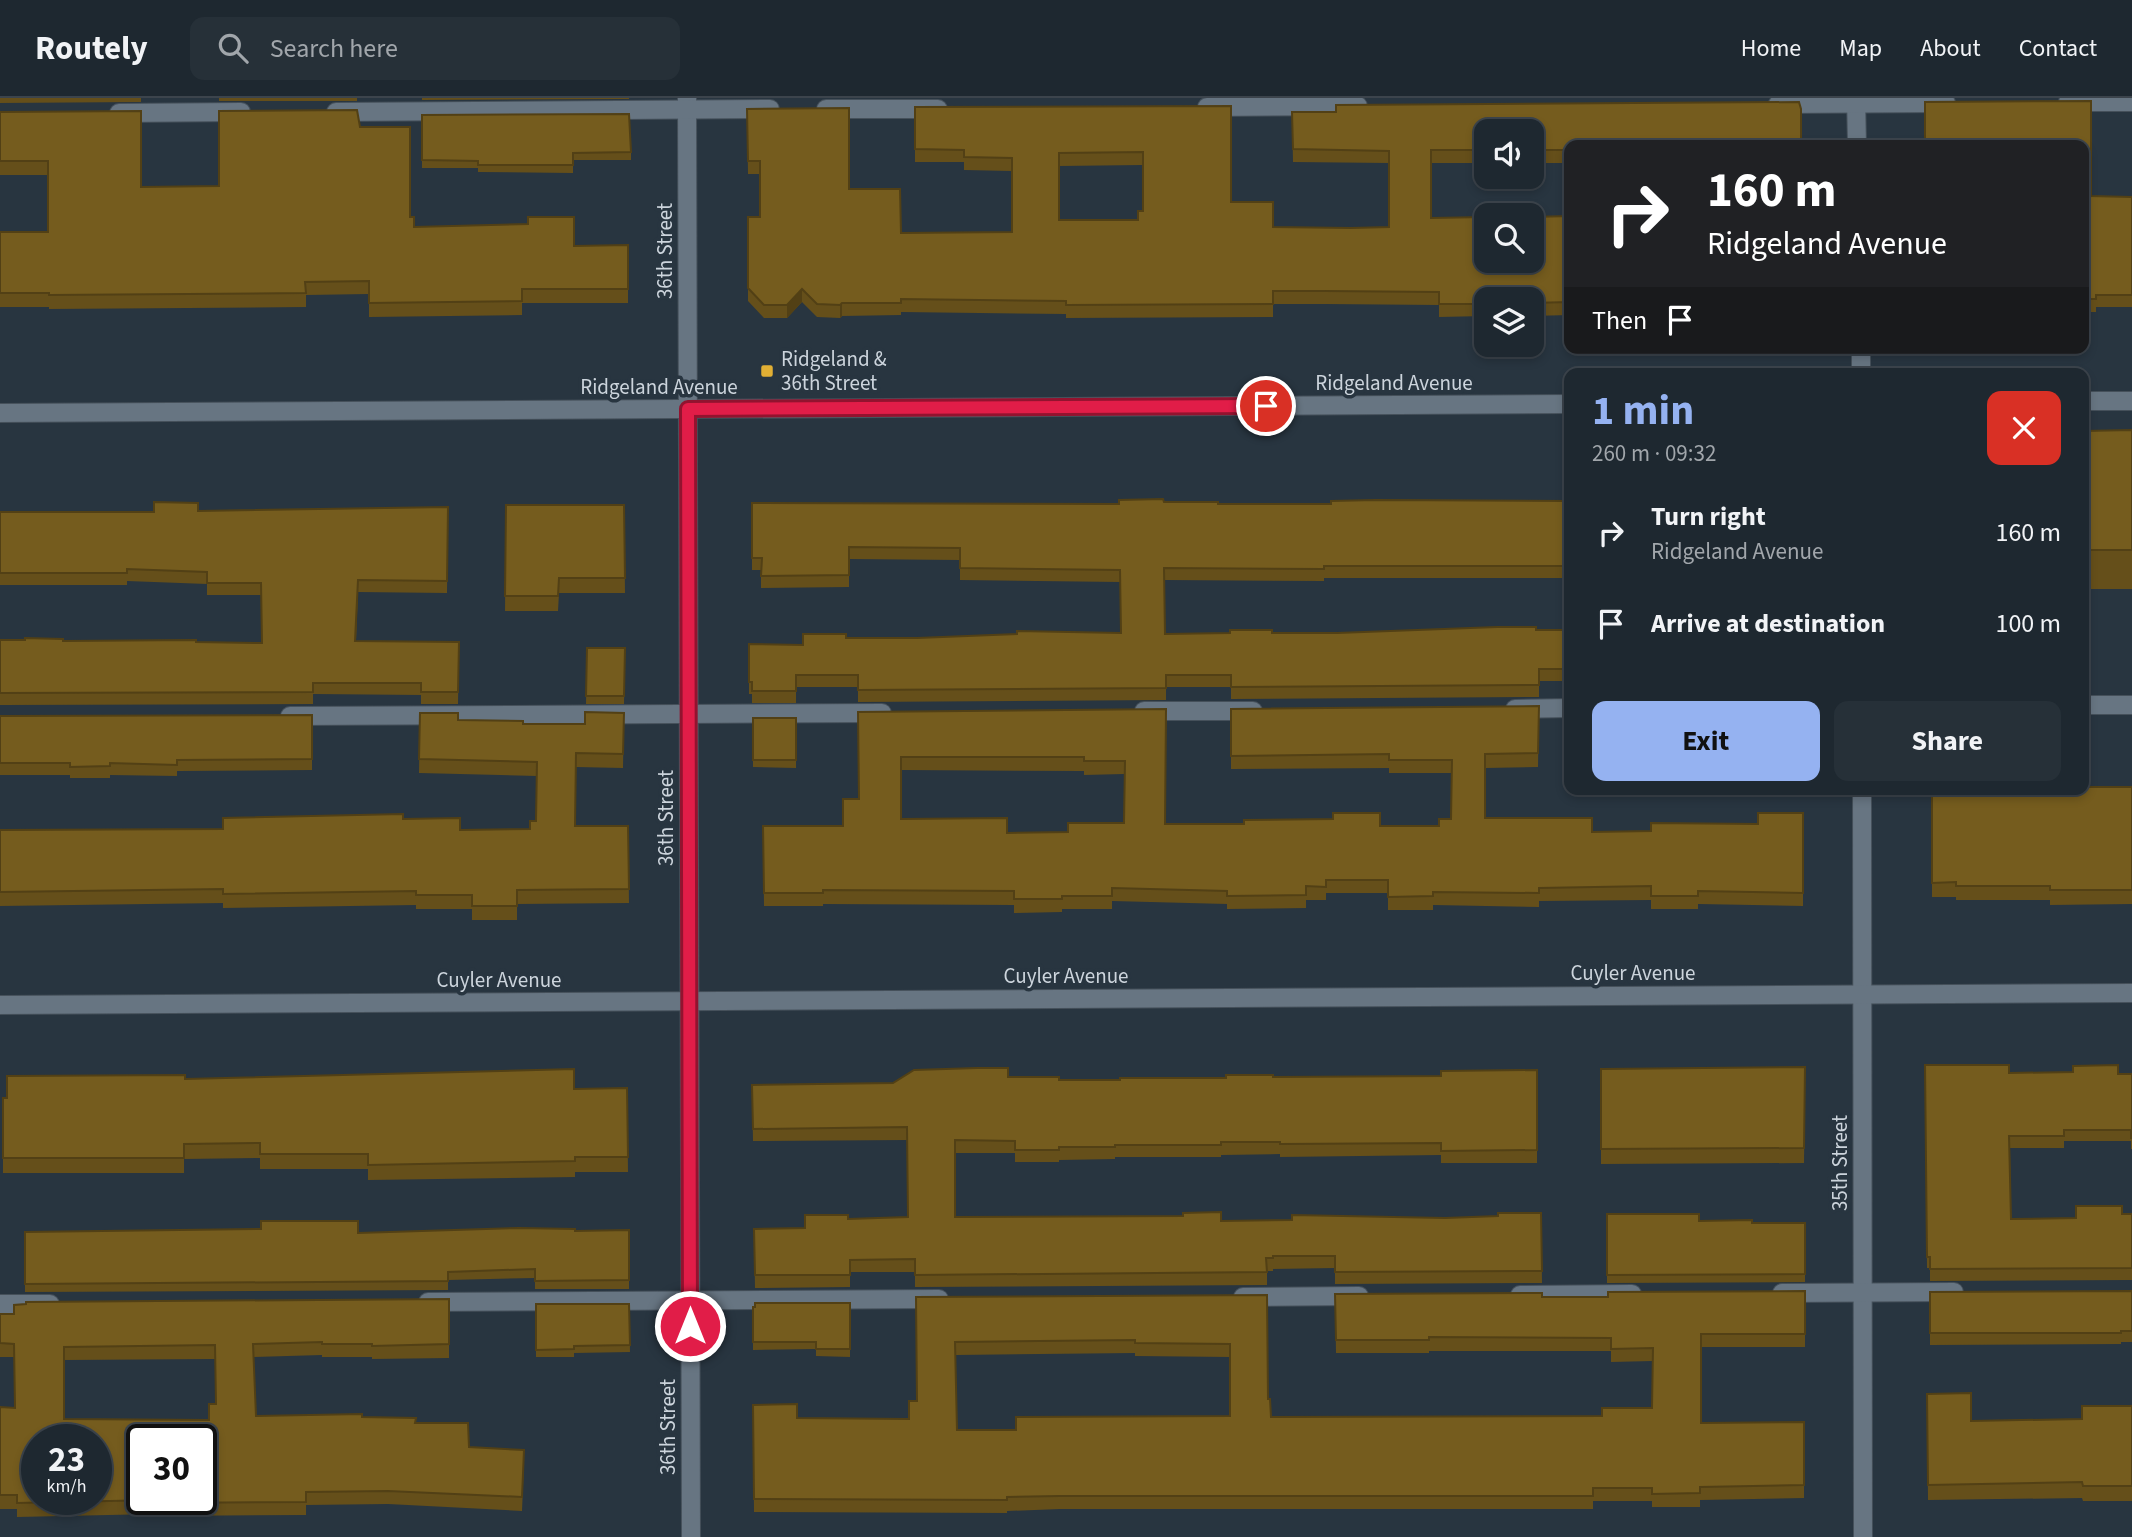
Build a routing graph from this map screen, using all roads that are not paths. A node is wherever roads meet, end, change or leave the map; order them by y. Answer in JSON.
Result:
{"nodes":[{"id":1,"x":1856,"y":101,"type":"edge"},
{"id":2,"x":2049,"y":102,"type":"edge"},
{"id":3,"x":2132,"y":102,"type":"edge"},
{"id":4,"x":1966,"y":103,"type":"edge"},
{"id":5,"x":687,"y":104,"type":"edge"},
{"id":6,"x":1759,"y":104,"type":"edge"},
{"id":7,"x":1369,"y":106,"type":"edge"},
{"id":8,"x":1188,"y":107,"type":"edge"},
{"id":9,"x":951,"y":108,"type":"edge"},
{"id":10,"x":785,"y":109,"type":"edge"},
{"id":11,"x":812,"y":109,"type":"edge"},
{"id":12,"x":263,"y":112,"type":"edge"},
{"id":13,"x":318,"y":112,"type":"edge"},
{"id":14,"x":97,"y":113,"type":"edge"},
{"id":15,"x":1857,"y":140,"type":"edge"},
{"id":16,"x":2089,"y":401,"type":"edge"},
{"id":17,"x":2132,"y":401,"type":"edge"},
{"id":18,"x":1564,"y":404,"type":"edge"},
{"id":19,"x":688,"y":409,"type":"junction"},
{"id":20,"x":0,"y":413,"type":"edge"},
{"id":21,"x":2089,"y":705,"type":"edge"},
{"id":22,"x":2132,"y":705,"type":"edge"},
{"id":23,"x":1564,"y":708,"type":"edge"},
{"id":24,"x":1500,"y":709,"type":"edge"},
{"id":25,"x":1276,"y":710,"type":"edge"},
{"id":26,"x":1122,"y":712,"type":"edge"},
{"id":27,"x":899,"y":713,"type":"edge"},
{"id":28,"x":689,"y":715,"type":"junction"},
{"id":29,"x":278,"y":716,"type":"edge"},
{"id":30,"x":1862,"y":795,"type":"edge"},
{"id":31,"x":2132,"y":993,"type":"edge"},
{"id":32,"x":1862,"y":995,"type":"junction"},
{"id":33,"x":689,"y":1001,"type":"junction"},
{"id":34,"x":0,"y":1005,"type":"edge"},
{"id":35,"x":1971,"y":1292,"type":"edge"},
{"id":36,"x":1862,"y":1293,"type":"junction"},
{"id":37,"x":1647,"y":1294,"type":"edge"},
{"id":38,"x":1758,"y":1294,"type":"edge"},
{"id":39,"x":1508,"y":1295,"type":"edge"},
{"id":40,"x":1383,"y":1296,"type":"edge"},
{"id":41,"x":1230,"y":1297,"type":"edge"},
{"id":42,"x":952,"y":1298,"type":"edge"},
{"id":43,"x":690,"y":1300,"type":"junction"},
{"id":44,"x":404,"y":1302,"type":"edge"},
{"id":45,"x":0,"y":1304,"type":"edge"},
{"id":46,"x":70,"y":1304,"type":"edge"},
{"id":47,"x":691,"y":1537,"type":"edge"},
{"id":48,"x":1863,"y":1537,"type":"edge"}],
"edges":[{"from":1,"to":4,"type":"street"},
{"from":1,"to":6,"type":"street"},
{"from":1,"to":15,"type":"street"},
{"from":2,"to":3,"type":"street"},
{"from":5,"to":10,"type":"street"},
{"from":5,"to":13,"type":"street"},
{"from":5,"to":19,"type":"street","name":"36th Street"},
{"from":7,"to":8,"type":"street"},
{"from":9,"to":11,"type":"street"},
{"from":12,"to":14,"type":"street"},
{"from":16,"to":17,"type":"street"},
{"from":18,"to":19,"type":"street","name":"Ridgeland Avenue"},
{"from":19,"to":20,"type":"street","name":"Ridgeland Avenue"},
{"from":19,"to":28,"type":"street","name":"36th Street"},
{"from":21,"to":22,"type":"street"},
{"from":23,"to":24,"type":"street"},
{"from":25,"to":26,"type":"street"},
{"from":27,"to":28,"type":"street"},
{"from":28,"to":29,"type":"street"},
{"from":28,"to":33,"type":"street","name":"36th Street"},
{"from":30,"to":32,"type":"street","name":"35th Street"},
{"from":31,"to":32,"type":"street","name":"Cuyler Avenue"},
{"from":32,"to":33,"type":"street","name":"Cuyler Avenue"},
{"from":32,"to":36,"type":"street","name":"35th Street"},
{"from":33,"to":34,"type":"street","name":"Cuyler Avenue"},
{"from":33,"to":43,"type":"street","name":"36th Street"},
{"from":35,"to":36,"type":"street"},
{"from":36,"to":38,"type":"street"},
{"from":36,"to":48,"type":"street","name":"35th Street"},
{"from":37,"to":39,"type":"street"},
{"from":40,"to":41,"type":"street"},
{"from":42,"to":43,"type":"street"},
{"from":43,"to":44,"type":"street"},
{"from":43,"to":47,"type":"street","name":"36th Street"},
{"from":45,"to":46,"type":"street"}]}
